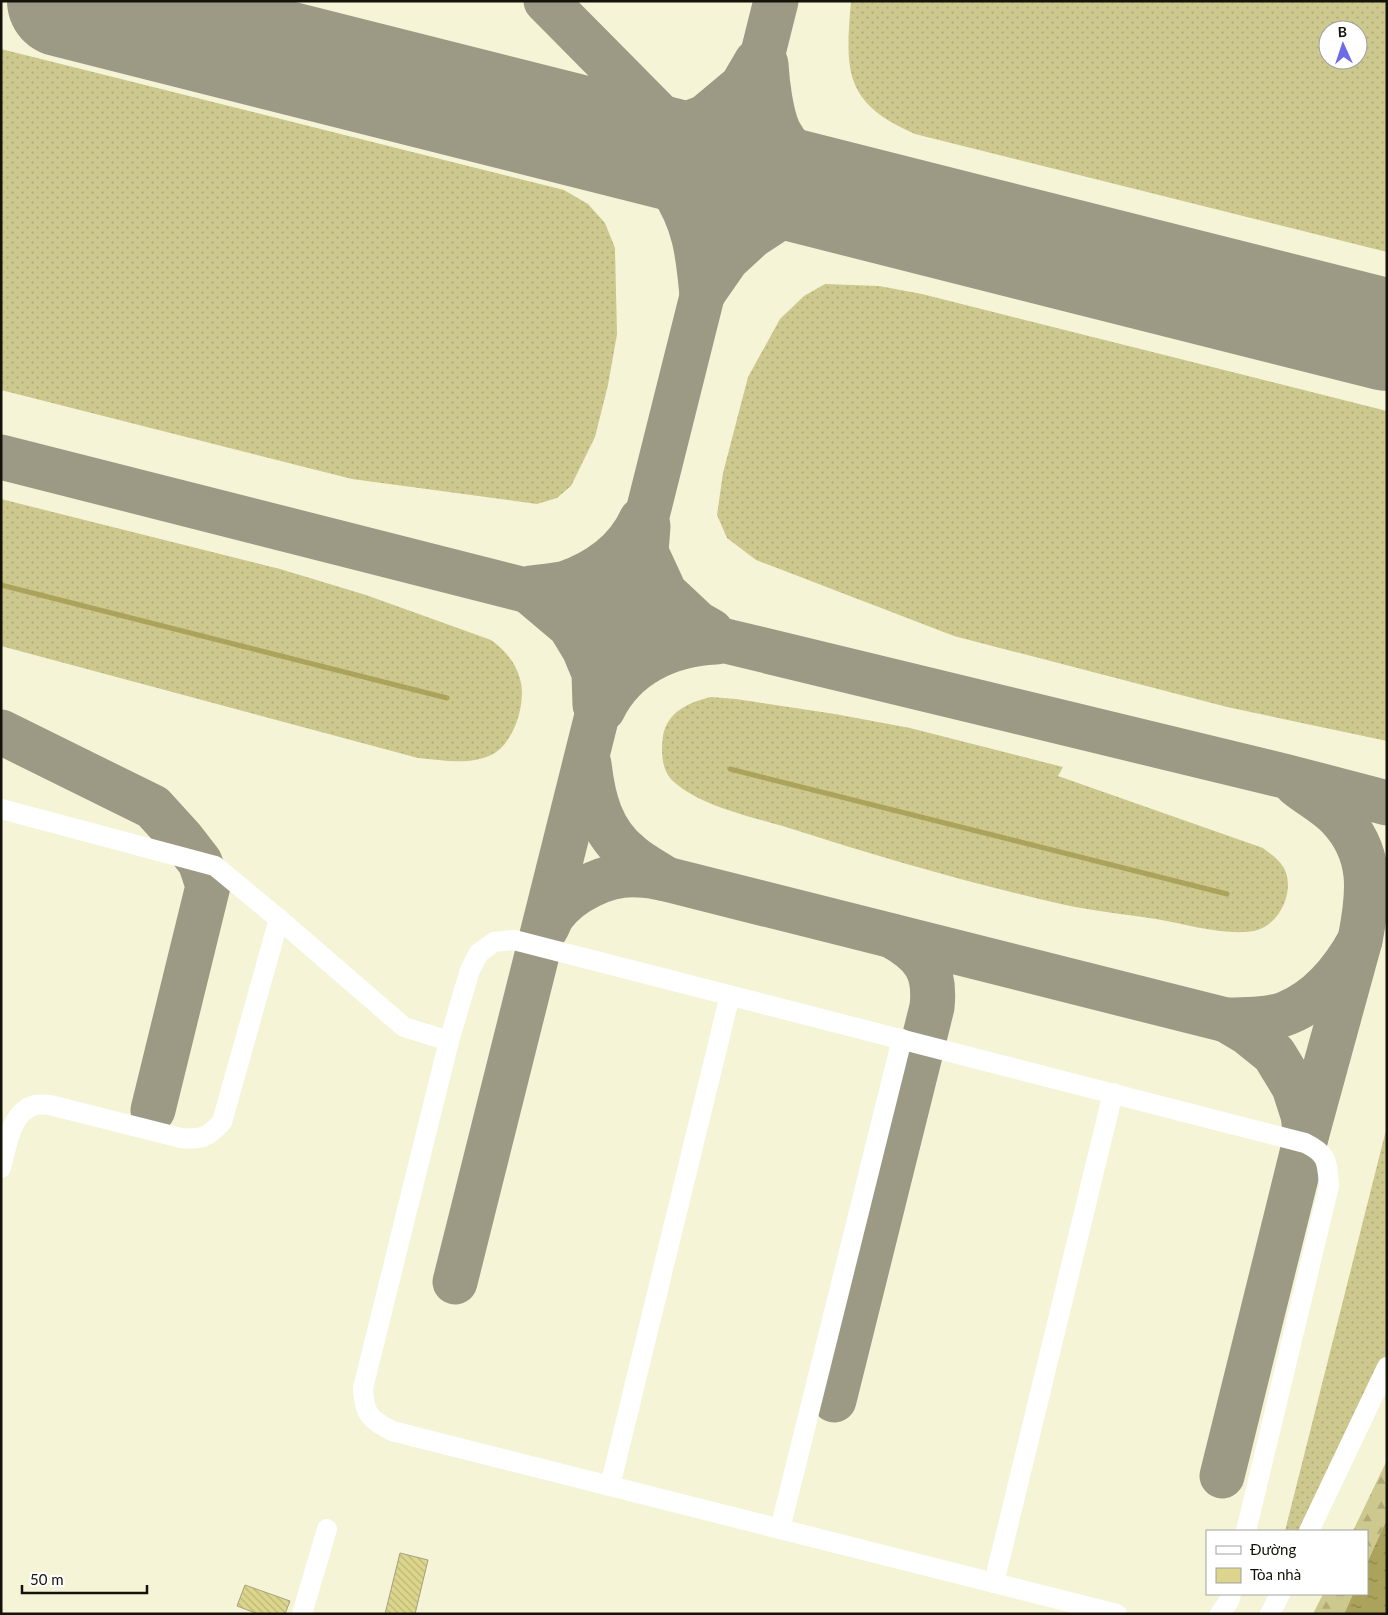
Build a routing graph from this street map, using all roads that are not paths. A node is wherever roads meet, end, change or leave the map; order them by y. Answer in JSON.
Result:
{"nodes":[{"id":1,"x":1,"y":809,"type":"edge"},
{"id":2,"x":279,"y":919,"type":"junction"},
{"id":3,"x":730,"y":995,"type":"junction"},
{"id":4,"x":902,"y":1039,"type":"junction"},
{"id":5,"x":449,"y":1041,"type":"junction"},
{"id":6,"x":1113,"y":1093,"type":"junction"},
{"id":7,"x":1,"y":1168,"type":"edge"},
{"id":8,"x":1387,"y":1367,"type":"edge"},
{"id":9,"x":610,"y":1486,"type":"junction"},
{"id":10,"x":328,"y":1529,"type":"dead end"},
{"id":11,"x":780,"y":1529,"type":"junction"},
{"id":12,"x":1246,"y":1530,"type":"edge"},
{"id":13,"x":1309,"y":1530,"type":"edge"},
{"id":14,"x":994,"y":1583,"type":"junction"},
{"id":15,"x":1230,"y":1595,"type":"edge"},
{"id":16,"x":1280,"y":1595,"type":"edge"},
{"id":17,"x":302,"y":1614,"type":"edge"},
{"id":18,"x":1117,"y":1614,"type":"edge"},
{"id":19,"x":1220,"y":1614,"type":"edge"},
{"id":20,"x":1270,"y":1614,"type":"edge"}],
"edges":[{"from":1,"to":2,"type":"lane"},
{"from":2,"to":5,"type":"lane"},
{"from":2,"to":7,"type":"lane"},
{"from":3,"to":4,"type":"lane"},
{"from":3,"to":5,"type":"lane"},
{"from":3,"to":9,"type":"lane"},
{"from":4,"to":6,"type":"lane"},
{"from":4,"to":11,"type":"lane"},
{"from":5,"to":9,"type":"lane"},
{"from":6,"to":12,"type":"lane"},
{"from":6,"to":14,"type":"lane"},
{"from":8,"to":13,"type":"lane"},
{"from":9,"to":11,"type":"lane"},
{"from":10,"to":17,"type":"lane"},
{"from":11,"to":14,"type":"lane"},
{"from":14,"to":18,"type":"lane"},
{"from":15,"to":19,"type":"lane"},
{"from":16,"to":20,"type":"lane"}]}
